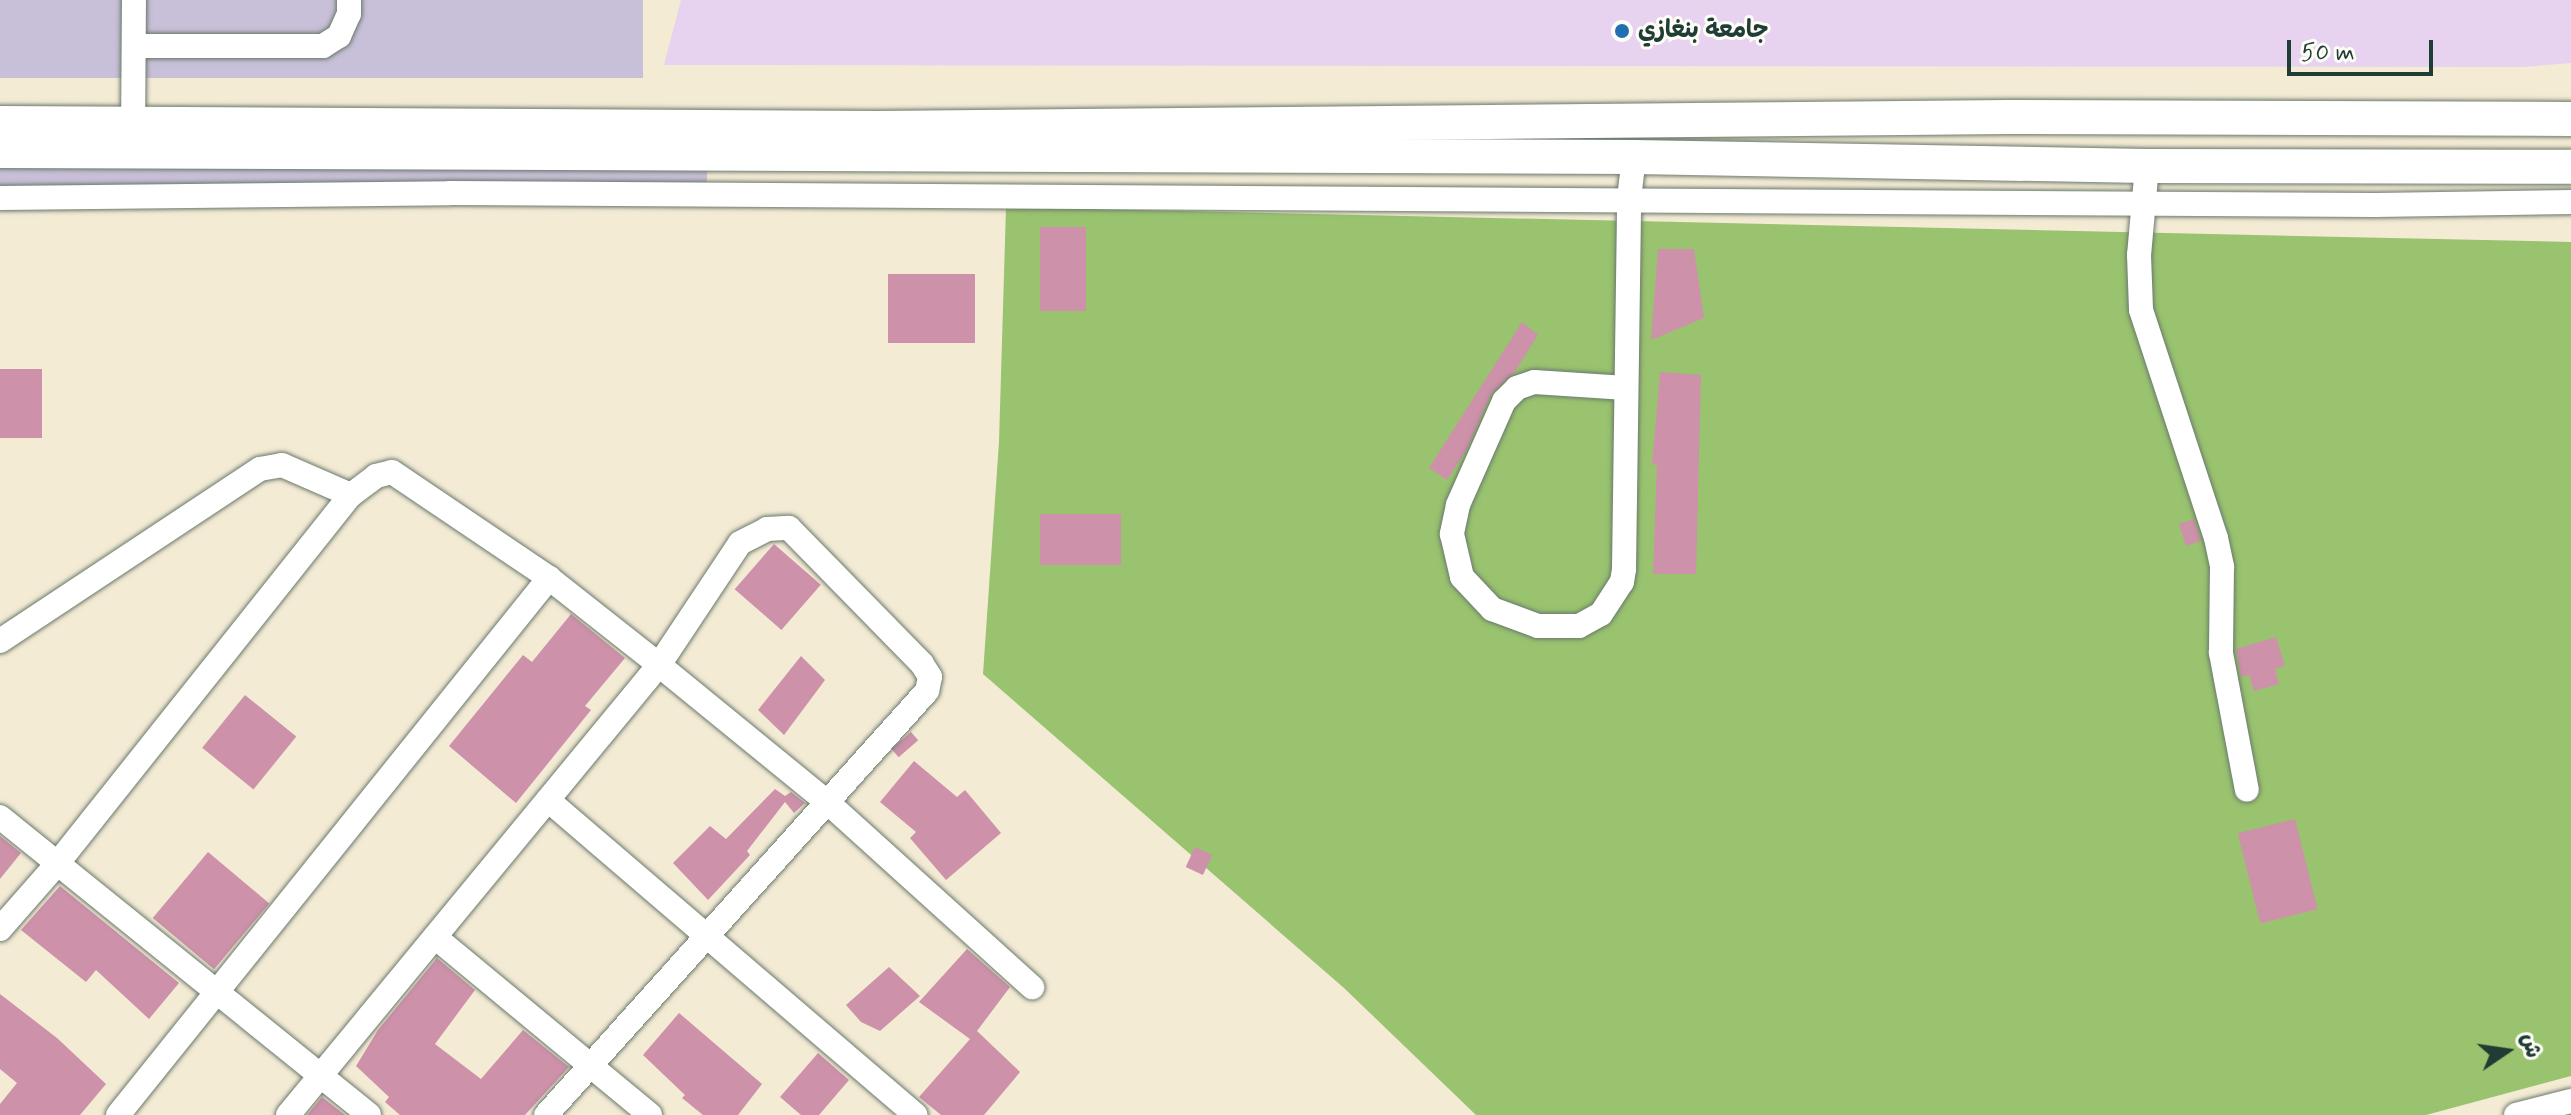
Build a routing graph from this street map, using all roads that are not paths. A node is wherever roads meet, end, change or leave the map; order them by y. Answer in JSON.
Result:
{"nodes":[{"id":1,"x":134,"y":0,"type":"edge"},
{"id":2,"x":349,"y":0,"type":"edge"},
{"id":3,"x":134,"y":46,"type":"junction"},
{"id":4,"x":2571,"y":119,"type":"edge"},
{"id":5,"x":0,"y":123,"type":"edge"},
{"id":6,"x":133,"y":137,"type":"junction"},
{"id":7,"x":0,"y":151,"type":"edge"},
{"id":8,"x":301,"y":152,"type":"junction"},
{"id":9,"x":1634,"y":157,"type":"junction"},
{"id":10,"x":2147,"y":166,"type":"junction"},
{"id":11,"x":2571,"y":167,"type":"edge"},
{"id":12,"x":300,"y":195,"type":"junction"},
{"id":13,"x":0,"y":198,"type":"edge"},
{"id":14,"x":1629,"y":199,"type":"junction"},
{"id":15,"x":2144,"y":202,"type":"junction"},
{"id":16,"x":2571,"y":202,"type":"edge"},
{"id":17,"x":1626,"y":388,"type":"junction"},
{"id":18,"x":351,"y":495,"type":"junction"},
{"id":19,"x":549,"y":578,"type":"junction"},
{"id":20,"x":0,"y":641,"type":"edge"},
{"id":21,"x":659,"y":665,"type":"junction"},
{"id":22,"x":2247,"y":790,"type":"dead end"},
{"id":23,"x":548,"y":800,"type":"junction"},
{"id":24,"x":826,"y":801,"type":"junction"},
{"id":25,"x":0,"y":817,"type":"edge"},
{"id":26,"x":57,"y":864,"type":"junction"},
{"id":27,"x":0,"y":929,"type":"edge"},
{"id":28,"x":706,"y":935,"type":"junction"},
{"id":29,"x":435,"y":937,"type":"junction"},
{"id":30,"x":1032,"y":987,"type":"dead end"},
{"id":31,"x":215,"y":994,"type":"junction"},
{"id":32,"x":591,"y":1063,"type":"junction"},
{"id":33,"x":320,"y":1077,"type":"junction"},
{"id":34,"x":2571,"y":1101,"type":"edge"},
{"id":35,"x":118,"y":1115,"type":"edge"},
{"id":36,"x":288,"y":1115,"type":"edge"},
{"id":37,"x":369,"y":1115,"type":"edge"},
{"id":38,"x":546,"y":1115,"type":"edge"},
{"id":39,"x":650,"y":1115,"type":"edge"},
{"id":40,"x":915,"y":1115,"type":"edge"},
{"id":41,"x":2516,"y":1115,"type":"edge"}],
"edges":[{"from":1,"to":3,"type":"street"},
{"from":2,"to":3,"type":"street"},
{"from":3,"to":6,"type":"street"},
{"from":4,"to":6,"type":"highway"},
{"from":5,"to":6,"type":"highway"},
{"from":6,"to":7,"type":"highway"},
{"from":6,"to":8,"type":"highway"},
{"from":8,"to":9,"type":"highway"},
{"from":8,"to":12,"type":"street"},
{"from":9,"to":10,"type":"highway"},
{"from":9,"to":14,"type":"street"},
{"from":10,"to":11,"type":"highway"},
{"from":10,"to":15,"type":"street"},
{"from":12,"to":13,"type":"street"},
{"from":12,"to":14,"type":"street"},
{"from":14,"to":15,"type":"street"},
{"from":14,"to":17,"type":"street"},
{"from":15,"to":16,"type":"street"},
{"from":15,"to":22,"type":"street"},
{"from":17,"to":17,"type":"street"},
{"from":18,"to":19,"type":"street"},
{"from":18,"to":20,"type":"street"},
{"from":18,"to":26,"type":"street"},
{"from":19,"to":21,"type":"street"},
{"from":19,"to":31,"type":"street"},
{"from":21,"to":23,"type":"street"},
{"from":21,"to":24,"type":"street"},
{"from":21,"to":24,"type":"street"},
{"from":23,"to":28,"type":"street"},
{"from":23,"to":29,"type":"street"},
{"from":24,"to":28,"type":"street"},
{"from":24,"to":30,"type":"street"},
{"from":25,"to":26,"type":"street"},
{"from":26,"to":27,"type":"street"},
{"from":26,"to":31,"type":"street"},
{"from":28,"to":32,"type":"street"},
{"from":28,"to":40,"type":"street"},
{"from":29,"to":32,"type":"street"},
{"from":29,"to":33,"type":"street"},
{"from":31,"to":33,"type":"street"},
{"from":31,"to":35,"type":"street"},
{"from":32,"to":38,"type":"street"},
{"from":32,"to":39,"type":"street"},
{"from":33,"to":36,"type":"street"},
{"from":33,"to":37,"type":"street"},
{"from":34,"to":41,"type":"street"}]}
